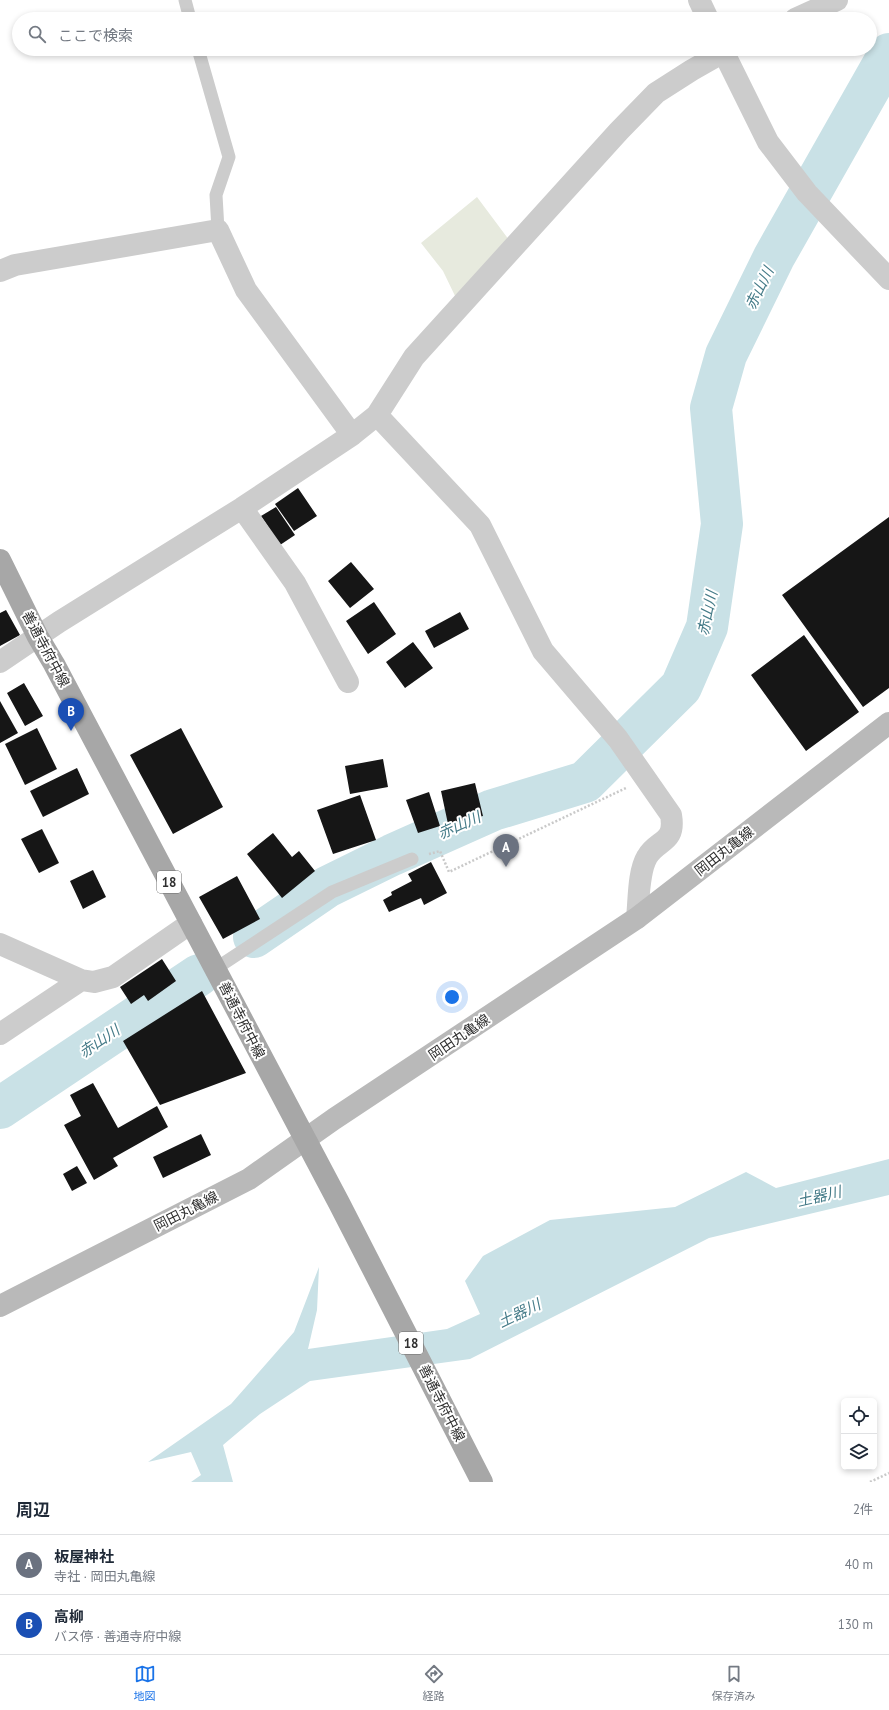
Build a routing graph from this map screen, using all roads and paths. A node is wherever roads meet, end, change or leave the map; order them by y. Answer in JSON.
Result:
{"nodes":[{"id":1,"x":185,"y":0,"type":"edge"},
{"id":2,"x":699,"y":0,"type":"edge"},
{"id":3,"x":837,"y":0,"type":"edge"},
{"id":4,"x":188,"y":12,"type":"edge"},
{"id":5,"x":705,"y":12,"type":"edge"},
{"id":6,"x":810,"y":12,"type":"edge"},
{"id":7,"x":200,"y":56,"type":"edge"},
{"id":8,"x":715,"y":56,"type":"edge"},
{"id":9,"x":728,"y":56,"type":"edge"},
{"id":10,"x":218,"y":230,"type":"junction"},
{"id":11,"x":0,"y":271,"type":"edge"},
{"id":12,"x":889,"y":280,"type":"edge"},
{"id":13,"x":378,"y":415,"type":"junction"},
{"id":14,"x":352,"y":434,"type":"junction"},
{"id":15,"x":242,"y":508,"type":"junction"},
{"id":16,"x":0,"y":560,"type":"edge"},
{"id":17,"x":38,"y":637,"type":"junction"},
{"id":18,"x":0,"y":662,"type":"edge"},
{"id":19,"x":348,"y":682,"type":"dead end"},
{"id":20,"x":889,"y":723,"type":"edge"},
{"id":21,"x":647,"y":778,"type":"junction"},
{"id":22,"x":412,"y":859,"type":"joint"},
{"id":23,"x":637,"y":918,"type":"junction"},
{"id":24,"x":191,"y":923,"type":"junction"},
{"id":25,"x":0,"y":944,"type":"edge"},
{"id":26,"x":215,"y":969,"type":"junction"},
{"id":27,"x":81,"y":980,"type":"junction"},
{"id":28,"x":0,"y":1034,"type":"edge"},
{"id":29,"x":305,"y":1141,"type":"junction"},
{"id":30,"x":0,"y":1306,"type":"edge"},
{"id":31,"x":889,"y":1473,"type":"edge"},
{"id":32,"x":482,"y":1482,"type":"edge"},
{"id":33,"x":870,"y":1482,"type":"edge"}],
"edges":[{"from":1,"to":4,"type":"lane"},
{"from":2,"to":5,"type":"street"},
{"from":3,"to":6,"type":"street"},
{"from":7,"to":10,"type":"lane"},
{"from":8,"to":13,"type":"street"},
{"from":9,"to":12,"type":"street"},
{"from":10,"to":11,"type":"street"},
{"from":10,"to":14,"type":"street"},
{"from":13,"to":14,"type":"street"},
{"from":13,"to":21,"type":"street"},
{"from":14,"to":15,"type":"street"},
{"from":15,"to":17,"type":"street"},
{"from":15,"to":19,"type":"street"},
{"from":16,"to":17,"type":"main road","name":"善通寺府中線","number":"18"},
{"from":17,"to":18,"type":"street"},
{"from":17,"to":24,"type":"main road","name":"善通寺府中線","number":"18"},
{"from":20,"to":23,"type":"main road","name":"岡田丸亀線"},
{"from":21,"to":22,"type":"path"},
{"from":21,"to":23,"type":"street"},
{"from":22,"to":26,"type":"lane"},
{"from":23,"to":29,"type":"main road","name":"岡田丸亀線"},
{"from":24,"to":26,"type":"main road","name":"善通寺府中線","number":"18"},
{"from":24,"to":27,"type":"street"},
{"from":25,"to":27,"type":"street"},
{"from":26,"to":29,"type":"main road","name":"善通寺府中線","number":"18"},
{"from":27,"to":28,"type":"street"},
{"from":29,"to":30,"type":"main road","name":"岡田丸亀線"},
{"from":29,"to":32,"type":"main road","name":"善通寺府中線","number":"18"},
{"from":31,"to":33,"type":"path"}]}
